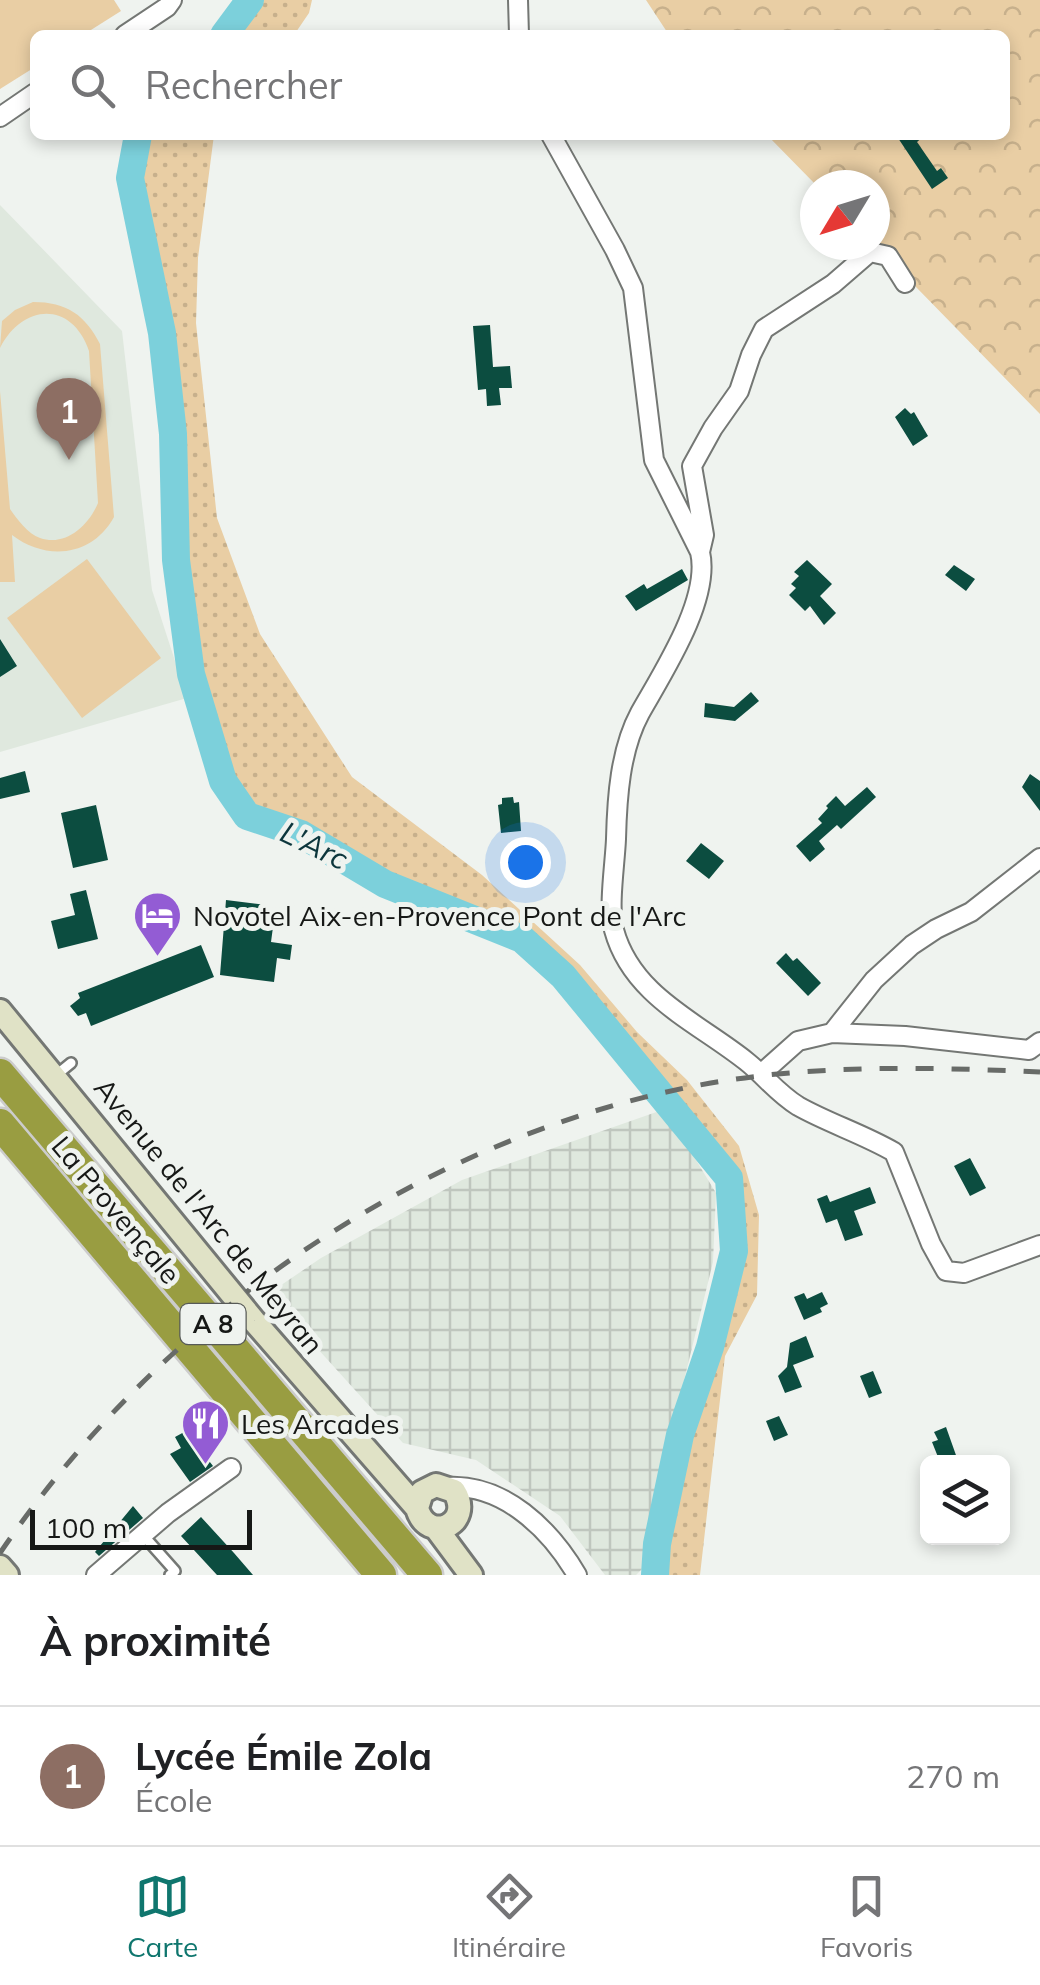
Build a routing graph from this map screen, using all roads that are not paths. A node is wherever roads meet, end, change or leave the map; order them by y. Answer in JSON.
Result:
{"nodes":[{"id":1,"x":172,"y":0,"type":"edge"},
{"id":2,"x":518,"y":0,"type":"edge"},
{"id":3,"x":132,"y":30,"type":"edge"},
{"id":4,"x":518,"y":30,"type":"edge"},
{"id":5,"x":30,"y":97,"type":"edge"},
{"id":6,"x":0,"y":117,"type":"edge"},
{"id":7,"x":554,"y":140,"type":"edge"},
{"id":8,"x":905,"y":283,"type":"dead end"},
{"id":9,"x":700,"y":552,"type":"junction"},
{"id":10,"x":1040,"y":858,"type":"edge"},
{"id":11,"x":0,"y":1011,"type":"edge"},
{"id":12,"x":832,"y":1034,"type":"junction"},
{"id":13,"x":1040,"y":1042,"type":"edge"},
{"id":14,"x":0,"y":1074,"type":"edge"},
{"id":15,"x":761,"y":1074,"type":"junction"},
{"id":16,"x":0,"y":1124,"type":"edge"},
{"id":17,"x":1040,"y":1245,"type":"edge"},
{"id":18,"x":373,"y":1458,"type":"junction"},
{"id":19,"x":231,"y":1468,"type":"dead end"},
{"id":20,"x":439,"y":1487,"type":"junction"},
{"id":21,"x":486,"y":1492,"type":"junction"},
{"id":22,"x":417,"y":1508,"type":"junction"},
{"id":23,"x":451,"y":1519,"type":"junction"},
{"id":24,"x":143,"y":1534,"type":"junction"},
{"id":25,"x":0,"y":1568,"type":"edge"},
{"id":26,"x":7,"y":1575,"type":"edge"},
{"id":27,"x":96,"y":1575,"type":"edge"},
{"id":28,"x":170,"y":1575,"type":"edge"},
{"id":29,"x":382,"y":1575,"type":"edge"},
{"id":30,"x":427,"y":1575,"type":"edge"},
{"id":31,"x":471,"y":1575,"type":"edge"},
{"id":32,"x":576,"y":1575,"type":"edge"}],
"edges":[{"from":1,"to":3,"type":"street"},
{"from":2,"to":4,"type":"street"},
{"from":5,"to":6,"type":"street"},
{"from":7,"to":9,"type":"street"},
{"from":8,"to":9,"type":"street"},
{"from":9,"to":15,"type":"street"},
{"from":10,"to":12,"type":"street"},
{"from":11,"to":18,"type":"main road","name":"Avenue de l'Arc de Meyran"},
{"from":12,"to":13,"type":"street"},
{"from":12,"to":15,"type":"street"},
{"from":14,"to":30,"type":"highway","name":"La Provençale","number":"A 8"},
{"from":15,"to":17,"type":"street"},
{"from":16,"to":29,"type":"highway","name":"La Provençale","number":"A 8"},
{"from":18,"to":20,"type":"main road","name":"Avenue de l'Arc de Meyran"},
{"from":18,"to":22,"type":"main road","name":"Avenue de l'Arc de Meyran"},
{"from":19,"to":24,"type":"street"},
{"from":20,"to":21,"type":"street"},
{"from":20,"to":22,"type":"main road"},
{"from":20,"to":23,"type":"main road"},
{"from":21,"to":23,"type":"street"},
{"from":21,"to":32,"type":"street"},
{"from":22,"to":23,"type":"main road"},
{"from":23,"to":31,"type":"main road"},
{"from":24,"to":27,"type":"street"},
{"from":24,"to":28,"type":"lane"},
{"from":25,"to":26,"type":"main road"}]}
